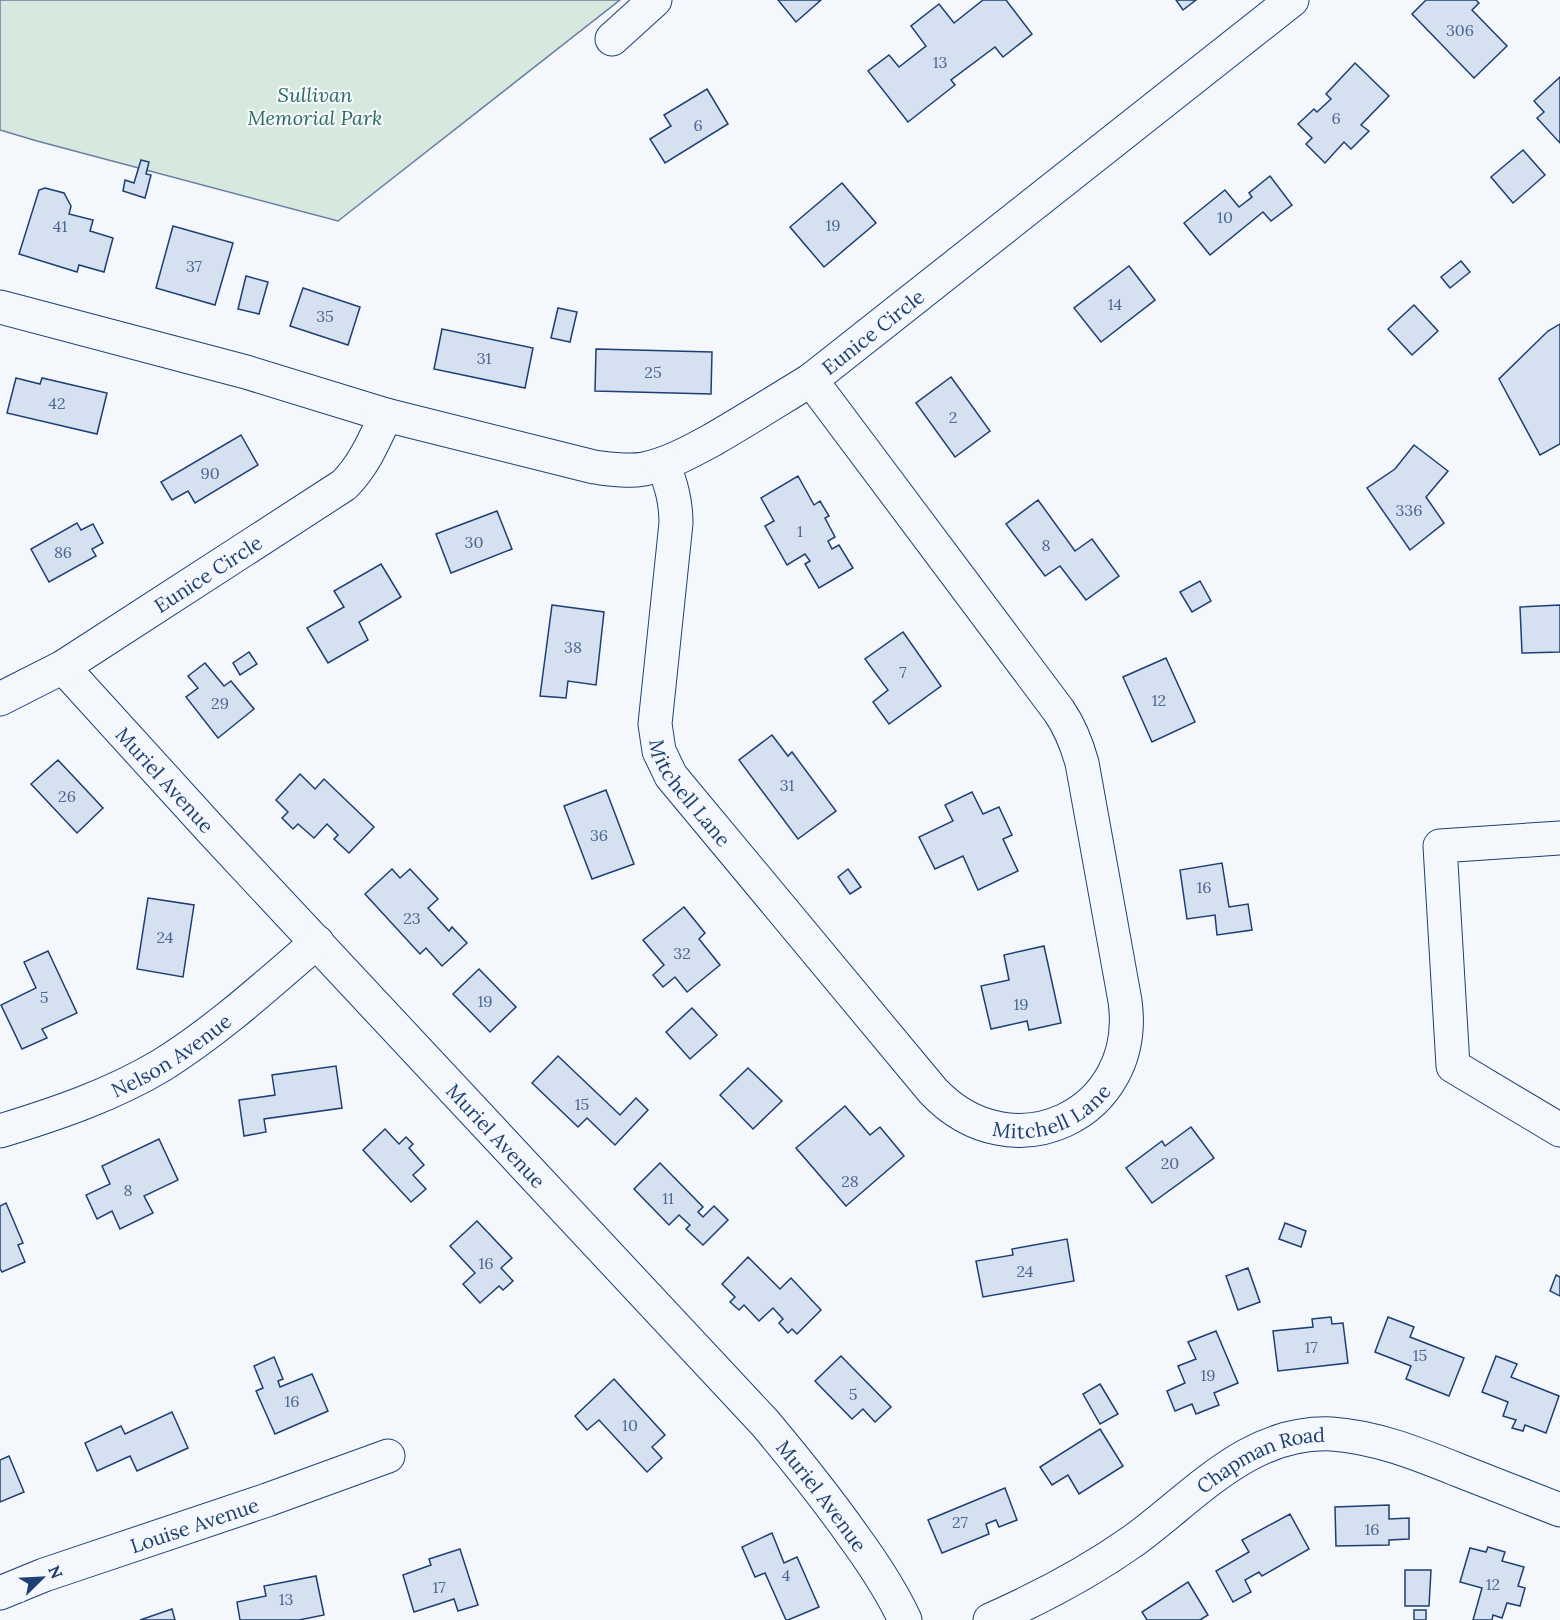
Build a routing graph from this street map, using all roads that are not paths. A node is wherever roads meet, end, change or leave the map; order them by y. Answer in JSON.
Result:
{"nodes":[{"id":1,"x":655,"y":0,"type":"edge"},
{"id":2,"x":1292,"y":0,"type":"edge"},
{"id":3,"x":612,"y":39,"type":"dead end"},
{"id":4,"x":0,"y":307,"type":"edge"},
{"id":5,"x":811,"y":380,"type":"junction"},
{"id":6,"x":386,"y":415,"type":"junction"},
{"id":7,"x":663,"y":464,"type":"junction"},
{"id":8,"x":63,"y":667,"type":"junction"},
{"id":9,"x":0,"y":699,"type":"edge"},
{"id":10,"x":1560,"y":838,"type":"edge"},
{"id":11,"x":317,"y":942,"type":"junction"},
{"id":12,"x":1560,"y":1130,"type":"edge"},
{"id":13,"x":0,"y":1131,"type":"edge"},
{"id":14,"x":388,"y":1456,"type":"dead end"},
{"id":15,"x":1560,"y":1510,"type":"edge"},
{"id":16,"x":0,"y":1593,"type":"edge"},
{"id":17,"x":905,"y":1620,"type":"edge"},
{"id":18,"x":990,"y":1620,"type":"edge"}],
"edges":[{"from":1,"to":3,"type":"street"},
{"from":2,"to":5,"type":"street","name":"Eunice Circle"},
{"from":4,"to":6,"type":"street","name":"Eunice Circle"},
{"from":5,"to":7,"type":"street","name":"Eunice Circle"},
{"from":5,"to":7,"type":"street","name":"Mitchell Lane"},
{"from":6,"to":7,"type":"street","name":"Eunice Circle"},
{"from":6,"to":8,"type":"street","name":"Eunice Circle"},
{"from":8,"to":9,"type":"street","name":"Eunice Circle"},
{"from":8,"to":11,"type":"street","name":"Muriel Avenue"},
{"from":10,"to":12,"type":"street"},
{"from":11,"to":13,"type":"street","name":"Nelson Avenue"},
{"from":11,"to":17,"type":"street","name":"Muriel Avenue"},
{"from":14,"to":16,"type":"street","name":"Louise Avenue"},
{"from":15,"to":18,"type":"street","name":"Chapman Road"}]}
